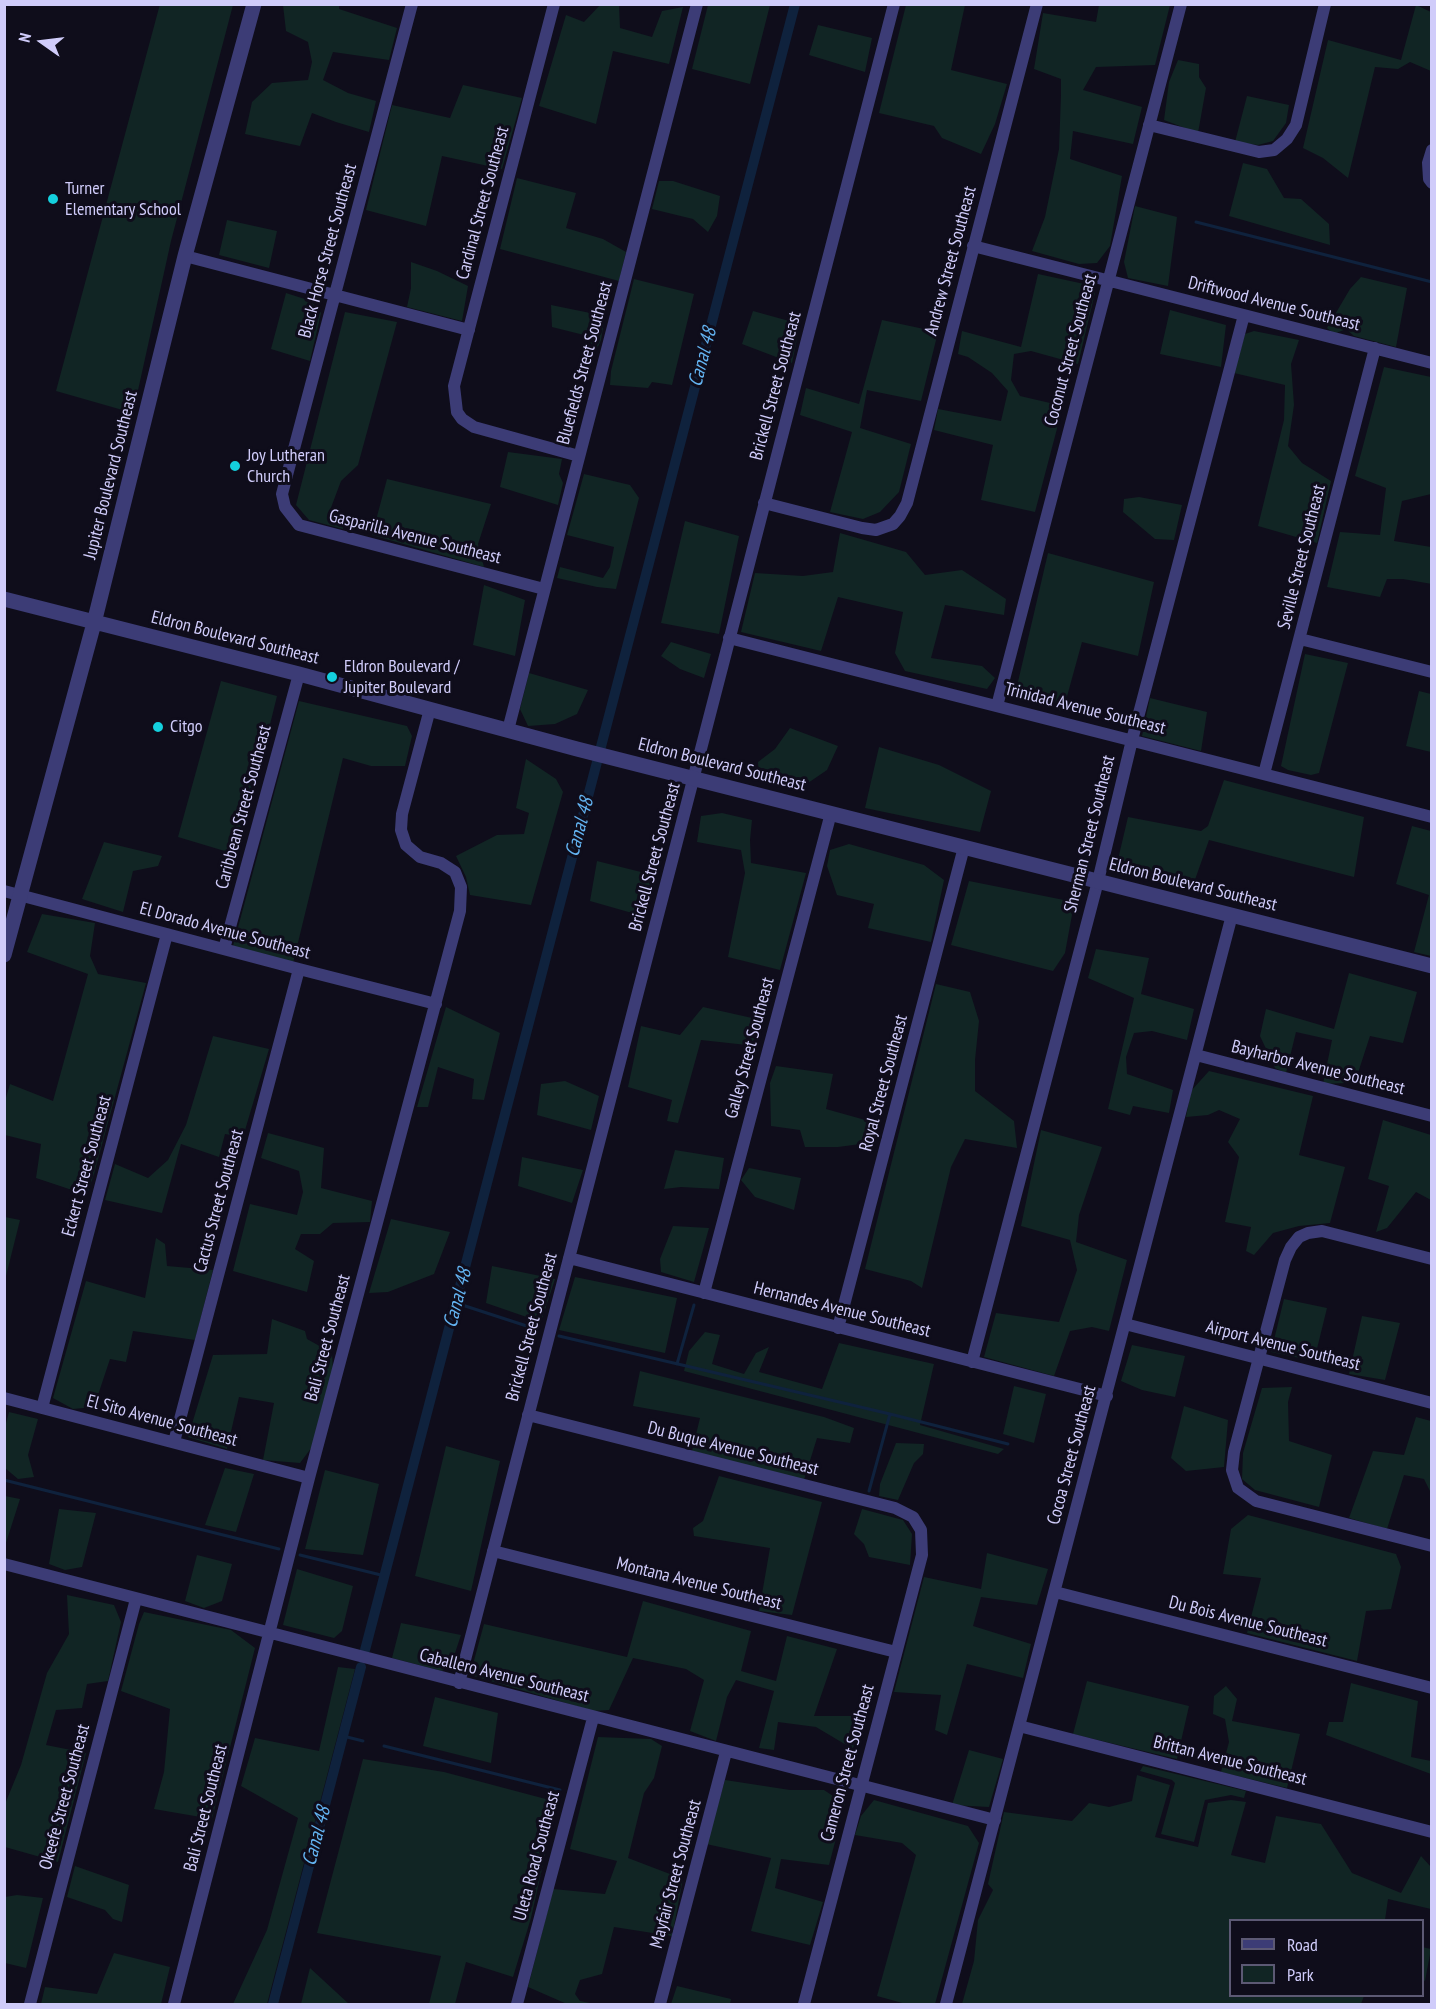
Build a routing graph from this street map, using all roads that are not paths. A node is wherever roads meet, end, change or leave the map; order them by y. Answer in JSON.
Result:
{"nodes":[{"id":1,"x":254,"y":4,"type":"edge"},
{"id":2,"x":412,"y":4,"type":"edge"},
{"id":3,"x":554,"y":4,"type":"edge"},
{"id":4,"x":697,"y":4,"type":"edge"},
{"id":5,"x":894,"y":4,"type":"edge"},
{"id":6,"x":1037,"y":4,"type":"edge"},
{"id":7,"x":1181,"y":4,"type":"edge"},
{"id":8,"x":1325,"y":4,"type":"edge"},
{"id":9,"x":1149,"y":124,"type":"junction"},
{"id":10,"x":1431,"y":150,"type":"edge"},
{"id":11,"x":1431,"y":183,"type":"edge"},
{"id":12,"x":973,"y":246,"type":"junction"},
{"id":13,"x":185,"y":256,"type":"junction"},
{"id":14,"x":1108,"y":280,"type":"junction"},
{"id":15,"x":335,"y":296,"type":"junction"},
{"id":16,"x":1244,"y":315,"type":"junction"},
{"id":17,"x":469,"y":330,"type":"junction"},
{"id":18,"x":1375,"y":348,"type":"junction"},
{"id":19,"x":1431,"y":363,"type":"edge"},
{"id":20,"x":579,"y":456,"type":"junction"},
{"id":21,"x":764,"y":503,"type":"junction"},
{"id":22,"x":285,"y":507,"type":"joint"},
{"id":23,"x":544,"y":589,"type":"junction"},
{"id":24,"x":4,"y":599,"type":"edge"},
{"id":25,"x":94,"y":623,"type":"junction"},
{"id":26,"x":729,"y":638,"type":"junction"},
{"id":27,"x":1299,"y":639,"type":"junction"},
{"id":28,"x":1431,"y":672,"type":"edge"},
{"id":29,"x":299,"y":674,"type":"junction"},
{"id":30,"x":997,"y":706,"type":"junction"},
{"id":31,"x":430,"y":709,"type":"junction"},
{"id":32,"x":508,"y":730,"type":"junction"},
{"id":33,"x":1132,"y":740,"type":"junction"},
{"id":34,"x":1264,"y":774,"type":"junction"},
{"id":35,"x":694,"y":778,"type":"junction"},
{"id":36,"x":831,"y":813,"type":"junction"},
{"id":37,"x":1431,"y":818,"type":"edge"},
{"id":38,"x":964,"y":847,"type":"junction"},
{"id":39,"x":1098,"y":881,"type":"junction"},
{"id":40,"x":4,"y":891,"type":"edge"},
{"id":41,"x":21,"y":895,"type":"junction"},
{"id":42,"x":1232,"y":915,"type":"junction"},
{"id":43,"x":167,"y":934,"type":"junction"},
{"id":44,"x":224,"y":949,"type":"junction"},
{"id":45,"x":4,"y":955,"type":"edge"},
{"id":46,"x":1431,"y":966,"type":"edge"},
{"id":47,"x":299,"y":969,"type":"junction"},
{"id":48,"x":436,"y":1004,"type":"junction"},
{"id":49,"x":1196,"y":1055,"type":"junction"},
{"id":50,"x":1431,"y":1116,"type":"edge"},
{"id":51,"x":569,"y":1258,"type":"junction"},
{"id":52,"x":1431,"y":1259,"type":"edge"},
{"id":53,"x":704,"y":1293,"type":"junction"},
{"id":54,"x":1125,"y":1324,"type":"junction"},
{"id":55,"x":838,"y":1328,"type":"junction"},
{"id":56,"x":1259,"y":1358,"type":"junction"},
{"id":57,"x":972,"y":1362,"type":"junction"},
{"id":58,"x":1107,"y":1396,"type":"junction"},
{"id":59,"x":4,"y":1398,"type":"edge"},
{"id":60,"x":1431,"y":1402,"type":"edge"},
{"id":61,"x":42,"y":1408,"type":"junction"},
{"id":62,"x":528,"y":1415,"type":"junction"},
{"id":63,"x":174,"y":1442,"type":"junction"},
{"id":64,"x":309,"y":1478,"type":"junction"},
{"id":65,"x":921,"y":1530,"type":"joint"},
{"id":66,"x":1431,"y":1546,"type":"edge"},
{"id":67,"x":493,"y":1551,"type":"junction"},
{"id":68,"x":4,"y":1564,"type":"edge"},
{"id":69,"x":1055,"y":1592,"type":"junction"},
{"id":70,"x":136,"y":1599,"type":"junction"},
{"id":71,"x":270,"y":1634,"type":"junction"},
{"id":72,"x":896,"y":1652,"type":"junction"},
{"id":73,"x":459,"y":1683,"type":"junction"},
{"id":74,"x":1431,"y":1688,"type":"edge"},
{"id":75,"x":593,"y":1718,"type":"junction"},
{"id":76,"x":1019,"y":1726,"type":"junction"},
{"id":77,"x":726,"y":1752,"type":"junction"},
{"id":78,"x":861,"y":1785,"type":"junction"},
{"id":79,"x":995,"y":1820,"type":"junction"},
{"id":80,"x":1431,"y":1832,"type":"edge"},
{"id":81,"x":30,"y":2004,"type":"edge"},
{"id":82,"x":174,"y":2004,"type":"edge"},
{"id":83,"x":517,"y":2004,"type":"edge"},
{"id":84,"x":660,"y":2004,"type":"edge"},
{"id":85,"x":804,"y":2004,"type":"edge"},
{"id":86,"x":946,"y":2004,"type":"edge"}],
"edges":[{"from":1,"to":13,"type":"street","name":"Jupiter Boulevard Southeast"},
{"from":2,"to":15,"type":"street","name":"Black Horse Street Southeast"},
{"from":3,"to":17,"type":"street","name":"Cardinal Street Southeast"},
{"from":4,"to":20,"type":"street","name":"Bluefields Street Southeast"},
{"from":5,"to":21,"type":"street","name":"Brickell Street Southeast"},
{"from":6,"to":12,"type":"street","name":"Andrew Street Southeast"},
{"from":7,"to":9,"type":"street","name":"Coconut Street Southeast"},
{"from":8,"to":9,"type":"street"},
{"from":9,"to":14,"type":"street","name":"Coconut Street Southeast"},
{"from":10,"to":11,"type":"street"},
{"from":12,"to":14,"type":"street","name":"Driftwood Avenue Southeast"},
{"from":12,"to":21,"type":"street","name":"Andrew Street Southeast"},
{"from":13,"to":15,"type":"street"},
{"from":13,"to":25,"type":"street","name":"Jupiter Boulevard Southeast"},
{"from":14,"to":16,"type":"street","name":"Driftwood Avenue Southeast"},
{"from":14,"to":30,"type":"street","name":"Coconut Street Southeast"},
{"from":15,"to":17,"type":"street"},
{"from":15,"to":22,"type":"street","name":"Black Horse Street Southeast"},
{"from":16,"to":18,"type":"street","name":"Driftwood Avenue Southeast"},
{"from":16,"to":33,"type":"street","name":"Sherman Street Southeast"},
{"from":17,"to":20,"type":"street","name":"Cardinal Street Southeast"},
{"from":18,"to":19,"type":"street","name":"Driftwood Avenue Southeast"},
{"from":18,"to":27,"type":"street","name":"Seville Street Southeast"},
{"from":20,"to":23,"type":"street","name":"Bluefields Street Southeast"},
{"from":21,"to":26,"type":"street","name":"Brickell Street Southeast"},
{"from":22,"to":23,"type":"street","name":"Gasparilla Avenue Southeast"},
{"from":23,"to":32,"type":"street","name":"Bluefields Street Southeast"},
{"from":24,"to":25,"type":"street","name":"Eldron Boulevard Southeast"},
{"from":25,"to":29,"type":"street","name":"Eldron Boulevard Southeast"},
{"from":25,"to":41,"type":"street","name":"Jupiter Boulevard Southeast"},
{"from":26,"to":30,"type":"street","name":"Trinidad Avenue Southeast"},
{"from":26,"to":35,"type":"street","name":"Brickell Street Southeast"},
{"from":27,"to":28,"type":"street"},
{"from":27,"to":34,"type":"street","name":"Seville Street Southeast"},
{"from":29,"to":31,"type":"street","name":"Eldron Boulevard Southeast"},
{"from":29,"to":44,"type":"street","name":"Caribbean Street Southeast"},
{"from":30,"to":33,"type":"street","name":"Trinidad Avenue Southeast"},
{"from":31,"to":32,"type":"street","name":"Eldron Boulevard Southeast"},
{"from":31,"to":48,"type":"street","name":"Bali Street Southeast"},
{"from":32,"to":35,"type":"street","name":"Eldron Boulevard Southeast"},
{"from":33,"to":34,"type":"street","name":"Trinidad Avenue Southeast"},
{"from":33,"to":39,"type":"street","name":"Sherman Street Southeast"},
{"from":34,"to":37,"type":"street","name":"Trinidad Avenue Southeast"},
{"from":35,"to":36,"type":"street","name":"Eldron Boulevard Southeast"},
{"from":35,"to":51,"type":"street","name":"Brickell Street Southeast"},
{"from":36,"to":38,"type":"street","name":"Eldron Boulevard Southeast"},
{"from":36,"to":53,"type":"street","name":"Galley Street Southeast"},
{"from":38,"to":39,"type":"street","name":"Eldron Boulevard Southeast"},
{"from":38,"to":55,"type":"street","name":"Royal Street Southeast"},
{"from":39,"to":42,"type":"street","name":"Eldron Boulevard Southeast"},
{"from":39,"to":57,"type":"street","name":"Sherman Street Southeast"},
{"from":40,"to":41,"type":"street","name":"El Dorado Avenue Southeast"},
{"from":41,"to":43,"type":"street","name":"El Dorado Avenue Southeast"},
{"from":41,"to":45,"type":"street","name":"Jupiter Boulevard Southeast"},
{"from":42,"to":46,"type":"street","name":"Eldron Boulevard Southeast"},
{"from":42,"to":49,"type":"street","name":"Cocoa Street Southeast"},
{"from":43,"to":44,"type":"street","name":"El Dorado Avenue Southeast"},
{"from":43,"to":61,"type":"street","name":"Eckert Street Southeast"},
{"from":44,"to":47,"type":"street","name":"El Dorado Avenue Southeast"},
{"from":47,"to":48,"type":"street","name":"El Dorado Avenue Southeast"},
{"from":47,"to":63,"type":"street","name":"Cactus Street Southeast"},
{"from":48,"to":64,"type":"street","name":"Bali Street Southeast"},
{"from":49,"to":50,"type":"street","name":"Bayharbor Avenue Southeast"},
{"from":49,"to":54,"type":"street","name":"Cocoa Street Southeast"},
{"from":51,"to":53,"type":"street","name":"Hernandes Avenue Southeast"},
{"from":51,"to":62,"type":"street","name":"Brickell Street Southeast"},
{"from":52,"to":56,"type":"street"},
{"from":53,"to":55,"type":"street","name":"Hernandes Avenue Southeast"},
{"from":54,"to":56,"type":"street","name":"Airport Avenue Southeast"},
{"from":54,"to":58,"type":"street","name":"Cocoa Street Southeast"},
{"from":55,"to":57,"type":"street","name":"Hernandes Avenue Southeast"},
{"from":56,"to":60,"type":"street","name":"Airport Avenue Southeast"},
{"from":56,"to":66,"type":"street"},
{"from":57,"to":58,"type":"street","name":"Hernandes Avenue Southeast"},
{"from":58,"to":69,"type":"street","name":"Cocoa Street Southeast"},
{"from":59,"to":61,"type":"street","name":"El Sito Avenue Southeast"},
{"from":61,"to":63,"type":"street","name":"El Sito Avenue Southeast"},
{"from":62,"to":65,"type":"street","name":"Du Buque Avenue Southeast"},
{"from":62,"to":67,"type":"street","name":"Brickell Street Southeast"},
{"from":63,"to":64,"type":"street","name":"El Sito Avenue Southeast"},
{"from":64,"to":71,"type":"street","name":"Bali Street Southeast"},
{"from":65,"to":72,"type":"street","name":"Cameron Street Southeast"},
{"from":67,"to":72,"type":"street","name":"Montana Avenue Southeast"},
{"from":67,"to":73,"type":"street","name":"Brickell Street Southeast"},
{"from":68,"to":70,"type":"street","name":"Caballero Avenue Southeast"},
{"from":69,"to":74,"type":"street","name":"Du Bois Avenue Southeast"},
{"from":69,"to":76,"type":"street","name":"Cocoa Street Southeast"},
{"from":70,"to":71,"type":"street","name":"Caballero Avenue Southeast"},
{"from":70,"to":81,"type":"street","name":"Okeefe Street Southeast"},
{"from":71,"to":73,"type":"street","name":"Caballero Avenue Southeast"},
{"from":71,"to":82,"type":"street","name":"Bali Street Southeast"},
{"from":72,"to":78,"type":"street","name":"Cameron Street Southeast"},
{"from":73,"to":75,"type":"street","name":"Caballero Avenue Southeast"},
{"from":75,"to":77,"type":"street","name":"Caballero Avenue Southeast"},
{"from":75,"to":83,"type":"street","name":"Uleta Road Southeast"},
{"from":76,"to":79,"type":"street","name":"Cocoa Street Southeast"},
{"from":76,"to":80,"type":"street","name":"Brittan Avenue Southeast"},
{"from":77,"to":78,"type":"street","name":"Caballero Avenue Southeast"},
{"from":77,"to":84,"type":"street","name":"Mayfair Street Southeast"},
{"from":78,"to":79,"type":"street","name":"Caballero Avenue Southeast"},
{"from":78,"to":85,"type":"street","name":"Cameron Street Southeast"},
{"from":79,"to":86,"type":"street","name":"Cocoa Street Southeast"}]}
